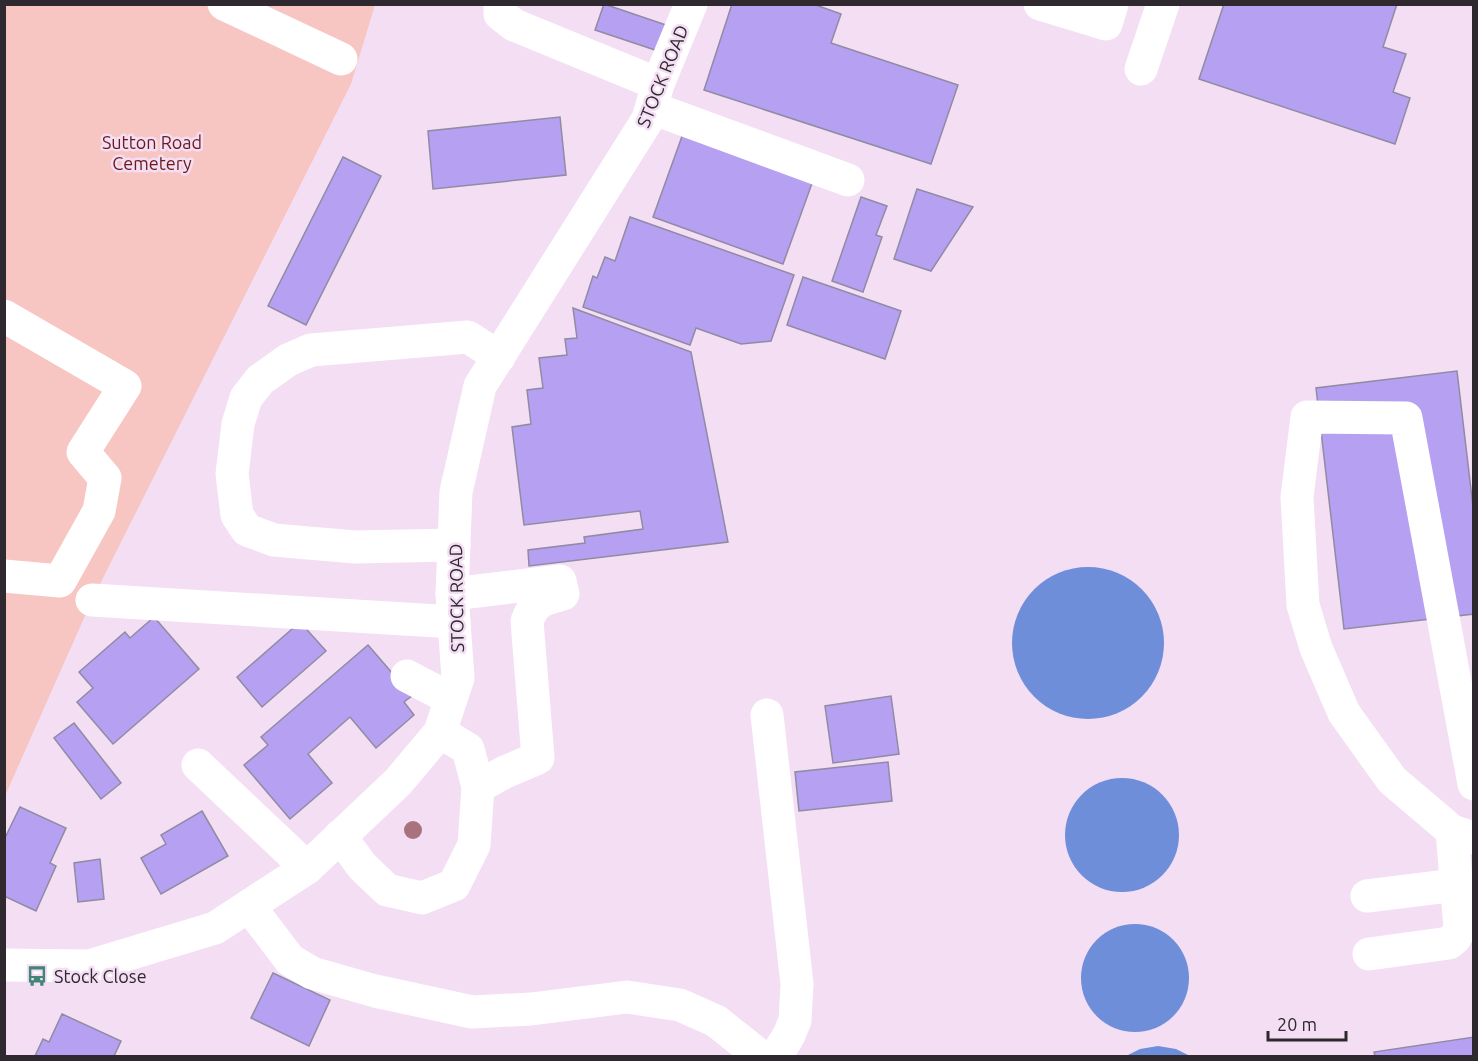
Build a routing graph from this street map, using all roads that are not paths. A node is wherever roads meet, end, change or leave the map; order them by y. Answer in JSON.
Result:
{"nodes":[{"id":1,"x":224,"y":4,"type":"edge"},
{"id":2,"x":500,"y":4,"type":"edge"},
{"id":3,"x":691,"y":4,"type":"edge"},
{"id":4,"x":1040,"y":4,"type":"edge"},
{"id":5,"x":1112,"y":4,"type":"edge"},
{"id":6,"x":1163,"y":4,"type":"edge"},
{"id":7,"x":341,"y":60,"type":"dead end"},
{"id":8,"x":1142,"y":69,"type":"dead end"},
{"id":9,"x":655,"y":96,"type":"junction"},
{"id":10,"x":848,"y":180,"type":"dead end"},
{"id":11,"x":4,"y":316,"type":"edge"},
{"id":12,"x":499,"y":357,"type":"junction"},
{"id":13,"x":454,"y":546,"type":"junction"},
{"id":14,"x":4,"y":576,"type":"edge"},
{"id":15,"x":92,"y":600,"type":"dead end"},
{"id":16,"x":453,"y":608,"type":"junction"},
{"id":17,"x":407,"y":676,"type":"dead end"},
{"id":18,"x":451,"y":699,"type":"junction"},
{"id":19,"x":767,"y":715,"type":"dead end"},
{"id":20,"x":440,"y":732,"type":"junction"},
{"id":21,"x":198,"y":765,"type":"dead end"},
{"id":22,"x":1473,"y":784,"type":"edge"},
{"id":23,"x":478,"y":787,"type":"junction"},
{"id":24,"x":1463,"y":834,"type":"edge"},
{"id":25,"x":340,"y":836,"type":"junction"},
{"id":26,"x":307,"y":868,"type":"junction"},
{"id":27,"x":1456,"y":885,"type":"junction"},
{"id":28,"x":1367,"y":896,"type":"dead end"},
{"id":29,"x":249,"y":906,"type":"junction"},
{"id":30,"x":1369,"y":954,"type":"dead end"},
{"id":31,"x":4,"y":965,"type":"edge"},
{"id":32,"x":760,"y":1056,"type":"edge"},
{"id":33,"x":776,"y":1056,"type":"edge"}],
"edges":[{"from":1,"to":7,"type":"street"},
{"from":2,"to":9,"type":"street"},
{"from":3,"to":9,"type":"street","name":"STOCK ROAD"},
{"from":4,"to":5,"type":"street"},
{"from":6,"to":8,"type":"street"},
{"from":9,"to":10,"type":"street"},
{"from":9,"to":12,"type":"street","name":"STOCK ROAD"},
{"from":11,"to":14,"type":"street"},
{"from":12,"to":13,"type":"street","name":"STOCK ROAD"},
{"from":12,"to":13,"type":"street"},
{"from":13,"to":16,"type":"street","name":"STOCK ROAD"},
{"from":15,"to":16,"type":"street"},
{"from":16,"to":18,"type":"street","name":"STOCK ROAD"},
{"from":16,"to":23,"type":"street"},
{"from":17,"to":18,"type":"street"},
{"from":18,"to":20,"type":"street","name":"STOCK ROAD"},
{"from":19,"to":33,"type":"street"},
{"from":20,"to":23,"type":"street"},
{"from":20,"to":25,"type":"street","name":"STOCK ROAD"},
{"from":21,"to":26,"type":"street"},
{"from":22,"to":24,"type":"street"},
{"from":23,"to":25,"type":"street"},
{"from":24,"to":27,"type":"street"},
{"from":25,"to":26,"type":"street","name":"STOCK ROAD"},
{"from":26,"to":29,"type":"street","name":"STOCK ROAD"},
{"from":27,"to":28,"type":"street"},
{"from":27,"to":30,"type":"street"},
{"from":29,"to":31,"type":"street","name":"STOCK ROAD"},
{"from":29,"to":32,"type":"street"}]}
